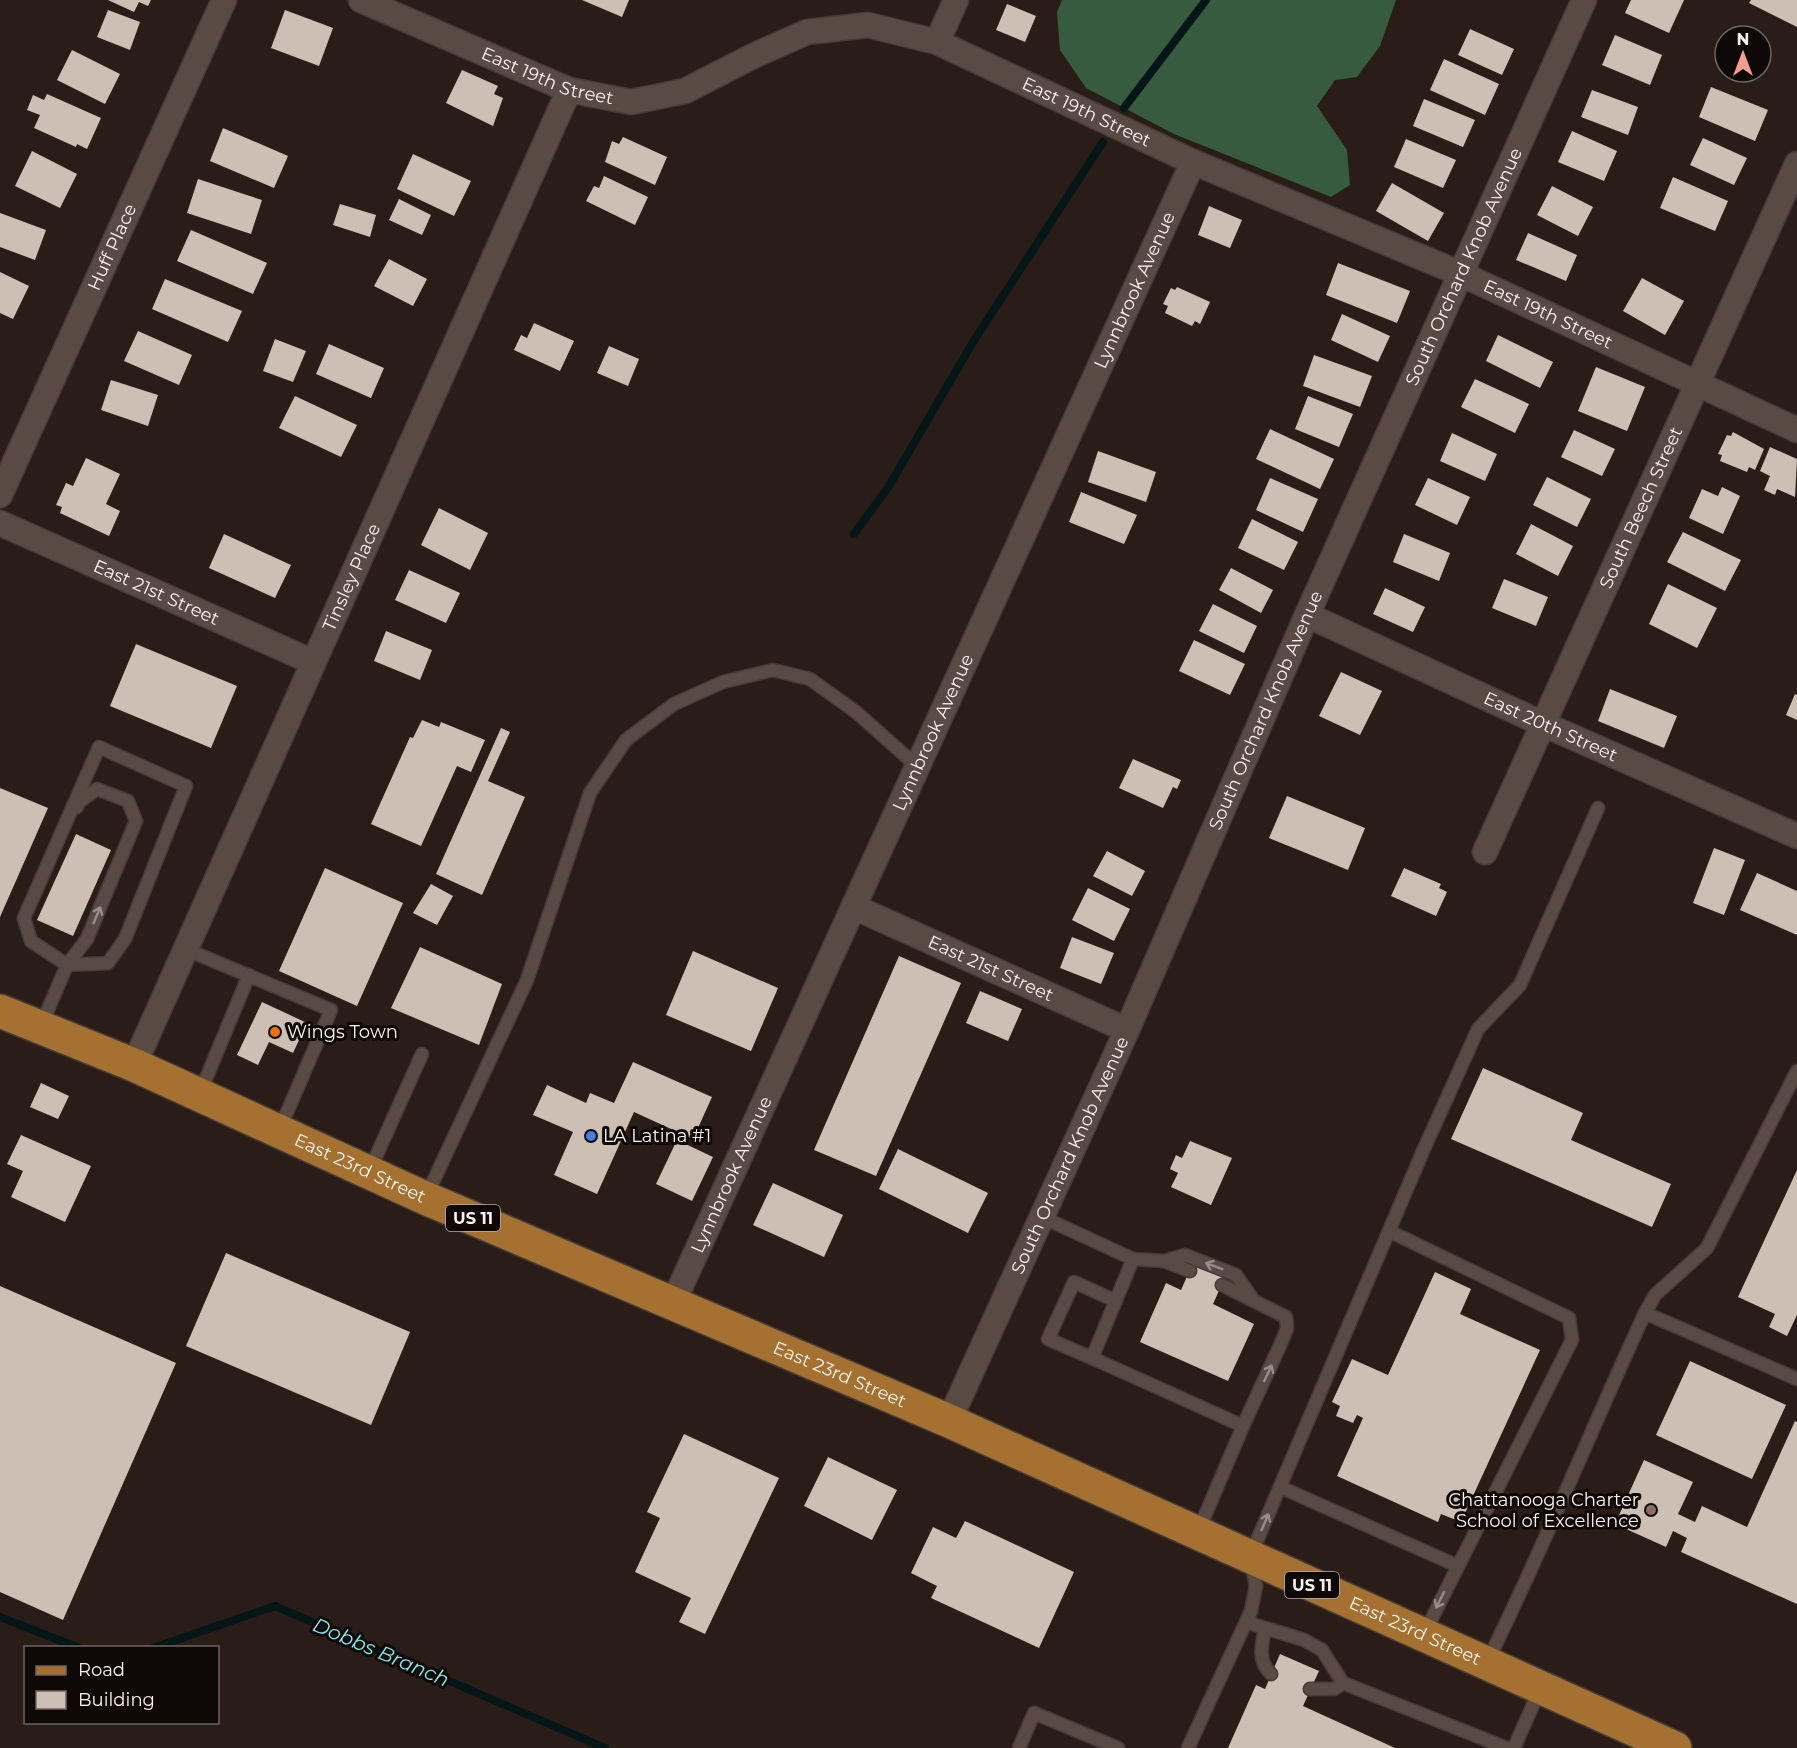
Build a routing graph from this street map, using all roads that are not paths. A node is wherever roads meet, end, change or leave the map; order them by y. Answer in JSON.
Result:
{"nodes":[{"id":1,"x":224,"y":0,"type":"edge"},
{"id":2,"x":361,"y":0,"type":"edge"},
{"id":3,"x":956,"y":0,"type":"edge"},
{"id":4,"x":1584,"y":0,"type":"edge"},
{"id":5,"x":937,"y":42,"type":"junction"},
{"id":6,"x":569,"y":90,"type":"junction"},
{"id":7,"x":1193,"y":162,"type":"junction"},
{"id":8,"x":1797,"y":164,"type":"edge"},
{"id":9,"x":1459,"y":273,"type":"junction"},
{"id":10,"x":1698,"y":385,"type":"junction"},
{"id":11,"x":1797,"y":430,"type":"edge"},
{"id":12,"x":0,"y":495,"type":"edge"},
{"id":13,"x":0,"y":523,"type":"edge"},
{"id":14,"x":1307,"y":615,"type":"junction"},
{"id":15,"x":313,"y":662,"type":"junction"},
{"id":16,"x":1543,"y":724,"type":"junction"},
{"id":17,"x":918,"y":767,"type":"junction"},
{"id":18,"x":1598,"y":808,"type":"dead end"},
{"id":19,"x":1797,"y":836,"type":"edge"},
{"id":20,"x":1485,"y":852,"type":"dead end"},
{"id":21,"x":854,"y":907,"type":"junction"},
{"id":22,"x":31,"y":940,"type":"junction"},
{"id":23,"x":186,"y":948,"type":"junction"},
{"id":24,"x":67,"y":964,"type":"junction"},
{"id":25,"x":249,"y":975,"type":"junction"},
{"id":26,"x":0,"y":1011,"type":"edge"},
{"id":27,"x":41,"y":1027,"type":"junction"},
{"id":28,"x":1127,"y":1030,"type":"junction"},
{"id":29,"x":422,"y":1054,"type":"dead end"},
{"id":30,"x":134,"y":1065,"type":"junction"},
{"id":31,"x":1797,"y":1071,"type":"edge"},
{"id":32,"x":200,"y":1095,"type":"junction"},
{"id":33,"x":279,"y":1131,"type":"junction"},
{"id":34,"x":369,"y":1173,"type":"junction"},
{"id":35,"x":426,"y":1198,"type":"junction"},
{"id":36,"x":1042,"y":1217,"type":"junction"},
{"id":37,"x":1389,"y":1231,"type":"junction"},
{"id":38,"x":1133,"y":1259,"type":"junction"},
{"id":39,"x":1164,"y":1261,"type":"junction"},
{"id":40,"x":1190,"y":1271,"type":"dead end"},
{"id":41,"x":1222,"y":1285,"type":"dead end"},
{"id":42,"x":1252,"y":1299,"type":"junction"},
{"id":43,"x":1116,"y":1301,"type":"junction"},
{"id":44,"x":673,"y":1303,"type":"junction"},
{"id":45,"x":1645,"y":1313,"type":"junction"},
{"id":46,"x":1092,"y":1358,"type":"junction"},
{"id":47,"x":1797,"y":1380,"type":"edge"},
{"id":48,"x":949,"y":1421,"type":"junction"},
{"id":49,"x":1243,"y":1426,"type":"junction"},
{"id":50,"x":1280,"y":1487,"type":"junction"},
{"id":51,"x":1198,"y":1533,"type":"junction"},
{"id":52,"x":1250,"y":1557,"type":"junction"},
{"id":53,"x":1458,"y":1566,"type":"junction"},
{"id":54,"x":1246,"y":1622,"type":"junction"},
{"id":55,"x":1265,"y":1629,"type":"junction"},
{"id":56,"x":1423,"y":1635,"type":"junction"},
{"id":57,"x":1487,"y":1663,"type":"junction"},
{"id":58,"x":1271,"y":1674,"type":"dead end"},
{"id":59,"x":1343,"y":1683,"type":"junction"},
{"id":60,"x":1541,"y":1688,"type":"junction"},
{"id":61,"x":1310,"y":1689,"type":"dead end"},
{"id":62,"x":1019,"y":1748,"type":"edge"},
{"id":63,"x":1118,"y":1748,"type":"edge"},
{"id":64,"x":1188,"y":1748,"type":"edge"},
{"id":65,"x":1507,"y":1748,"type":"edge"},
{"id":66,"x":1514,"y":1748,"type":"edge"},
{"id":67,"x":1674,"y":1748,"type":"edge"}],
"edges":[{"from":1,"to":12,"type":"street","name":"Huff Place"},
{"from":2,"to":6,"type":"street","name":"East 19th Street"},
{"from":3,"to":5,"type":"street"},
{"from":4,"to":9,"type":"street","name":"South Orchard Knob Avenue"},
{"from":5,"to":6,"type":"street","name":"East 19th Street"},
{"from":5,"to":7,"type":"street","name":"East 19th Street"},
{"from":6,"to":15,"type":"street","name":"Tinsley Place"},
{"from":7,"to":9,"type":"street","name":"East 19th Street"},
{"from":7,"to":17,"type":"street","name":"Lynnbrook Avenue"},
{"from":8,"to":10,"type":"street","name":"South Beech Street"},
{"from":9,"to":10,"type":"street","name":"East 19th Street"},
{"from":9,"to":14,"type":"street","name":"South Orchard Knob Avenue"},
{"from":10,"to":11,"type":"street","name":"East 19th Street"},
{"from":10,"to":16,"type":"street","name":"South Beech Street"},
{"from":13,"to":15,"type":"street","name":"East 21st Street"},
{"from":14,"to":16,"type":"street","name":"East 20th Street"},
{"from":14,"to":28,"type":"street","name":"South Orchard Knob Avenue"},
{"from":15,"to":23,"type":"street","name":"Tinsley Place"},
{"from":16,"to":19,"type":"street","name":"East 20th Street"},
{"from":16,"to":20,"type":"street","name":"South Beech Street"},
{"from":17,"to":21,"type":"street","name":"Lynnbrook Avenue"},
{"from":17,"to":35,"type":"lane"},
{"from":18,"to":37,"type":"lane"},
{"from":21,"to":28,"type":"street","name":"East 21st Street"},
{"from":21,"to":44,"type":"street","name":"Lynnbrook Avenue"},
{"from":22,"to":24,"type":"lane"},
{"from":24,"to":22,"type":"lane","one_way":true},
{"from":22,"to":24,"type":"lane"},
{"from":23,"to":25,"type":"lane"},
{"from":23,"to":30,"type":"street","name":"Tinsley Place"},
{"from":24,"to":27,"type":"lane"},
{"from":25,"to":32,"type":"lane"},
{"from":25,"to":33,"type":"lane"},
{"from":26,"to":27,"type":"main road","name":"East 23rd Street","number":"US 11"},
{"from":27,"to":30,"type":"main road","name":"East 23rd Street","number":"US 11"},
{"from":28,"to":36,"type":"street","name":"South Orchard Knob Avenue"},
{"from":29,"to":34,"type":"lane"},
{"from":30,"to":32,"type":"main road","name":"East 23rd Street","number":"US 11"},
{"from":31,"to":45,"type":"lane"},
{"from":32,"to":33,"type":"main road","name":"East 23rd Street","number":"US 11"},
{"from":33,"to":34,"type":"main road","name":"East 23rd Street","number":"US 11"},
{"from":34,"to":35,"type":"main road","name":"East 23rd Street","number":"US 11"},
{"from":35,"to":44,"type":"main road","name":"East 23rd Street","number":"US 11"},
{"from":36,"to":38,"type":"lane"},
{"from":36,"to":48,"type":"street","name":"South Orchard Knob Avenue"},
{"from":37,"to":50,"type":"lane"},
{"from":37,"to":53,"type":"lane"},
{"from":38,"to":39,"type":"lane"},
{"from":38,"to":43,"type":"lane"},
{"from":39,"to":40,"type":"lane"},
{"from":42,"to":39,"type":"lane","one_way":true},
{"from":41,"to":42,"type":"lane"},
{"from":49,"to":42,"type":"lane","one_way":true},
{"from":43,"to":46,"type":"lane"},
{"from":43,"to":46,"type":"lane"},
{"from":44,"to":48,"type":"main road","name":"East 23rd Street","number":"US 11"},
{"from":45,"to":47,"type":"lane"},
{"from":45,"to":57,"type":"lane"},
{"from":46,"to":49,"type":"lane"},
{"from":48,"to":51,"type":"main road","name":"East 23rd Street","number":"US 11"},
{"from":49,"to":51,"type":"lane"},
{"from":52,"to":50,"type":"lane","one_way":true},
{"from":50,"to":53,"type":"lane"},
{"from":51,"to":52,"type":"main road","name":"East 23rd Street","number":"US 11"},
{"from":52,"to":54,"type":"lane"},
{"from":52,"to":56,"type":"main road","name":"East 23rd Street","number":"US 11"},
{"from":53,"to":56,"type":"lane","one_way":true},
{"from":54,"to":55,"type":"lane"},
{"from":54,"to":64,"type":"lane"},
{"from":55,"to":58,"type":"lane"},
{"from":55,"to":59,"type":"lane"},
{"from":56,"to":57,"type":"main road","name":"East 23rd Street","number":"US 11"},
{"from":57,"to":60,"type":"main road","name":"East 23rd Street","number":"US 11"},
{"from":59,"to":61,"type":"lane"},
{"from":59,"to":65,"type":"lane"},
{"from":60,"to":66,"type":"lane"},
{"from":60,"to":67,"type":"main road","name":"East 23rd Street","number":"US 11"},
{"from":62,"to":63,"type":"lane"}]}
